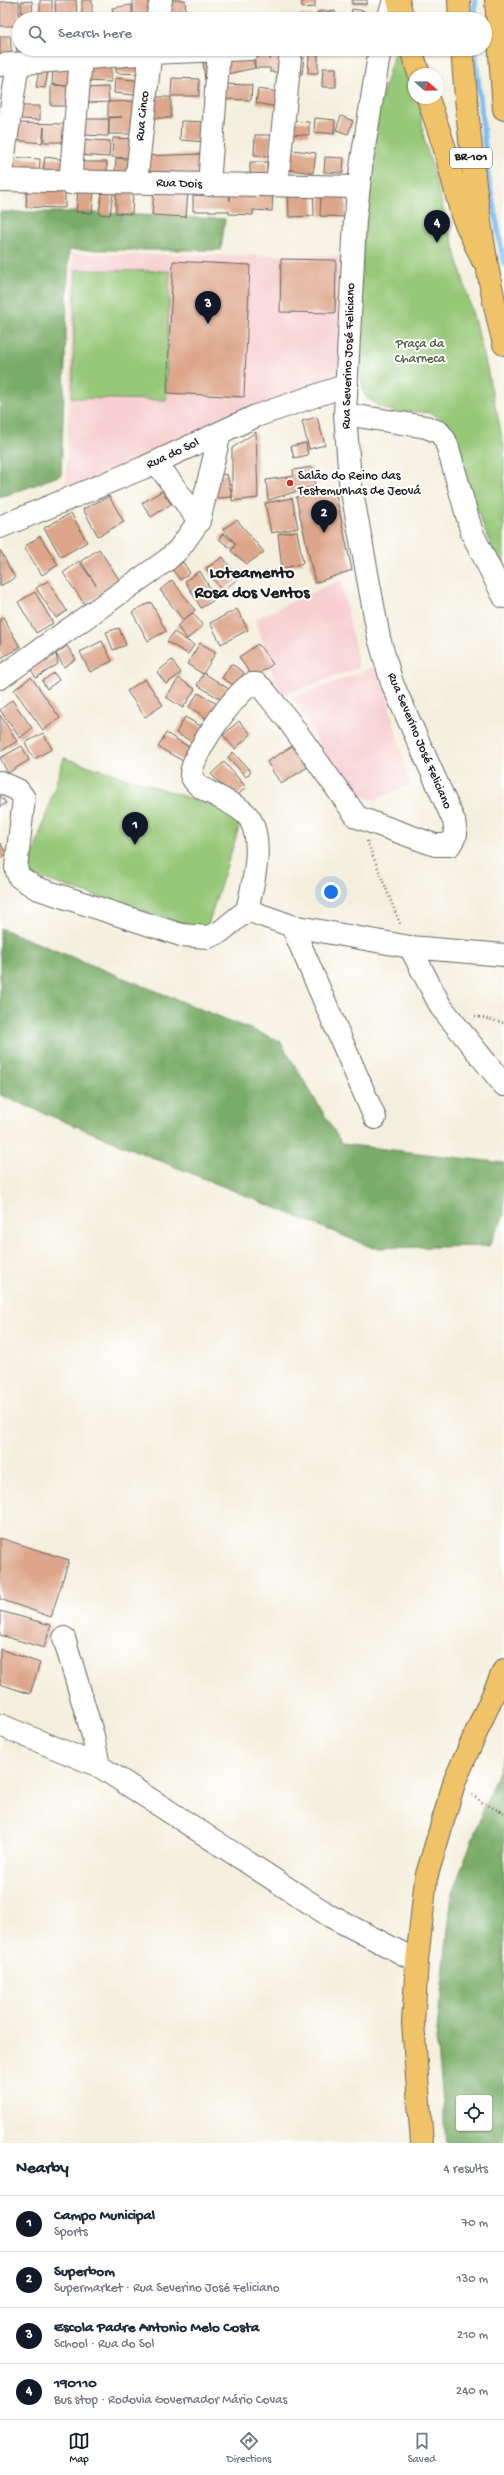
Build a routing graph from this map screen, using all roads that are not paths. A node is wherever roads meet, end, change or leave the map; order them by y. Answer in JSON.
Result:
{"nodes":[{"id":1,"x":161,"y":0,"type":"edge"},
{"id":2,"x":394,"y":0,"type":"edge"},
{"id":3,"x":398,"y":0,"type":"edge"},
{"id":4,"x":459,"y":0,"type":"edge"},
{"id":5,"x":496,"y":0,"type":"edge"},
{"id":6,"x":158,"y":12,"type":"edge"},
{"id":7,"x":390,"y":12,"type":"edge"},
{"id":8,"x":401,"y":12,"type":"edge"},
{"id":9,"x":460,"y":12,"type":"edge"},
{"id":10,"x":101,"y":56,"type":"edge"},
{"id":11,"x":149,"y":56,"type":"edge"},
{"id":12,"x":219,"y":56,"type":"edge"},
{"id":13,"x":290,"y":56,"type":"edge"},
{"id":14,"x":379,"y":56,"type":"edge"},
{"id":15,"x":413,"y":56,"type":"edge"},
{"id":16,"x":463,"y":56,"type":"edge"},
{"id":17,"x":81,"y":58,"type":"junction"},
{"id":18,"x":9,"y":65,"type":"edge"},
{"id":19,"x":417,"y":68,"type":"edge"},
{"id":20,"x":430,"y":104,"type":"edge"},
{"id":21,"x":504,"y":109,"type":"edge"},
{"id":22,"x":0,"y":180,"type":"edge"},
{"id":23,"x":70,"y":183,"type":"junction"},
{"id":24,"x":136,"y":183,"type":"junction"},
{"id":25,"x":208,"y":185,"type":"junction"},
{"id":26,"x":276,"y":185,"type":"junction"},
{"id":27,"x":359,"y":187,"type":"junction"},
{"id":28,"x":486,"y":266,"type":"junction"},
{"id":29,"x":504,"y":344,"type":"edge"},
{"id":30,"x":347,"y":385,"type":"junction"},
{"id":31,"x":345,"y":414,"type":"junction"},
{"id":32,"x":220,"y":433,"type":"junction"},
{"id":33,"x":156,"y":462,"type":"junction"},
{"id":34,"x":199,"y":521,"type":"junction"},
{"id":35,"x":0,"y":527,"type":"edge"},
{"id":36,"x":504,"y":597,"type":"edge"},
{"id":37,"x":0,"y":678,"type":"edge"},
{"id":38,"x":0,"y":782,"type":"edge"},
{"id":39,"x":247,"y":910,"type":"junction"},
{"id":40,"x":292,"y":926,"type":"junction"},
{"id":41,"x":410,"y":947,"type":"junction"},
{"id":42,"x":504,"y":956,"type":"edge"},
{"id":43,"x":504,"y":1085,"type":"edge"},
{"id":44,"x":375,"y":1118,"type":"dead end"},
{"id":45,"x":64,"y":1638,"type":"dead end"},
{"id":46,"x":504,"y":1670,"type":"edge"},
{"id":47,"x":0,"y":1725,"type":"edge"},
{"id":48,"x":99,"y":1766,"type":"junction"},
{"id":49,"x":417,"y":1960,"type":"junction"},
{"id":50,"x":422,"y":2143,"type":"edge"}],
"edges":[{"from":1,"to":6,"type":"street"},
{"from":2,"to":7,"type":"street"},
{"from":3,"to":8,"type":"main road"},
{"from":4,"to":9,"type":"main road"},
{"from":5,"to":21,"type":"main road"},
{"from":10,"to":17,"type":"street"},
{"from":11,"to":24,"type":"street","name":"Rua Cinco"},
{"from":12,"to":25,"type":"street"},
{"from":13,"to":26,"type":"street"},
{"from":14,"to":27,"type":"street","name":"Rua Severino José Feliciano"},
{"from":15,"to":19,"type":"main road"},
{"from":16,"to":28,"type":"main road","number":"BR-101"},
{"from":17,"to":18,"type":"street"},
{"from":17,"to":23,"type":"street"},
{"from":18,"to":22,"type":"street"},
{"from":20,"to":28,"type":"main road"},
{"from":22,"to":23,"type":"street","name":"Rua Dois"},
{"from":23,"to":24,"type":"street","name":"Rua Dois"},
{"from":24,"to":25,"type":"street","name":"Rua Dois"},
{"from":25,"to":26,"type":"street","name":"Rua Dois"},
{"from":26,"to":27,"type":"street","name":"Rua Dois"},
{"from":27,"to":30,"type":"street","name":"Rua Severino José Feliciano"},
{"from":28,"to":29,"type":"main road","number":"BR-101"},
{"from":30,"to":31,"type":"street","name":"Rua Severino José Feliciano"},
{"from":30,"to":32,"type":"street","name":"Rua do Sol"},
{"from":31,"to":36,"type":"street"},
{"from":31,"to":39,"type":"street","name":"Rua Severino José Feliciano"},
{"from":32,"to":33,"type":"street","name":"Rua do Sol"},
{"from":32,"to":34,"type":"street"},
{"from":33,"to":34,"type":"street"},
{"from":33,"to":35,"type":"street","name":"Rua do Sol"},
{"from":34,"to":37,"type":"street"},
{"from":38,"to":39,"type":"street"},
{"from":39,"to":40,"type":"street"},
{"from":40,"to":41,"type":"street"},
{"from":40,"to":44,"type":"street"},
{"from":41,"to":42,"type":"street"},
{"from":41,"to":43,"type":"street"},
{"from":45,"to":48,"type":"street"},
{"from":46,"to":49,"type":"main road"},
{"from":47,"to":48,"type":"street"},
{"from":48,"to":49,"type":"street"},
{"from":49,"to":50,"type":"main road"}]}
